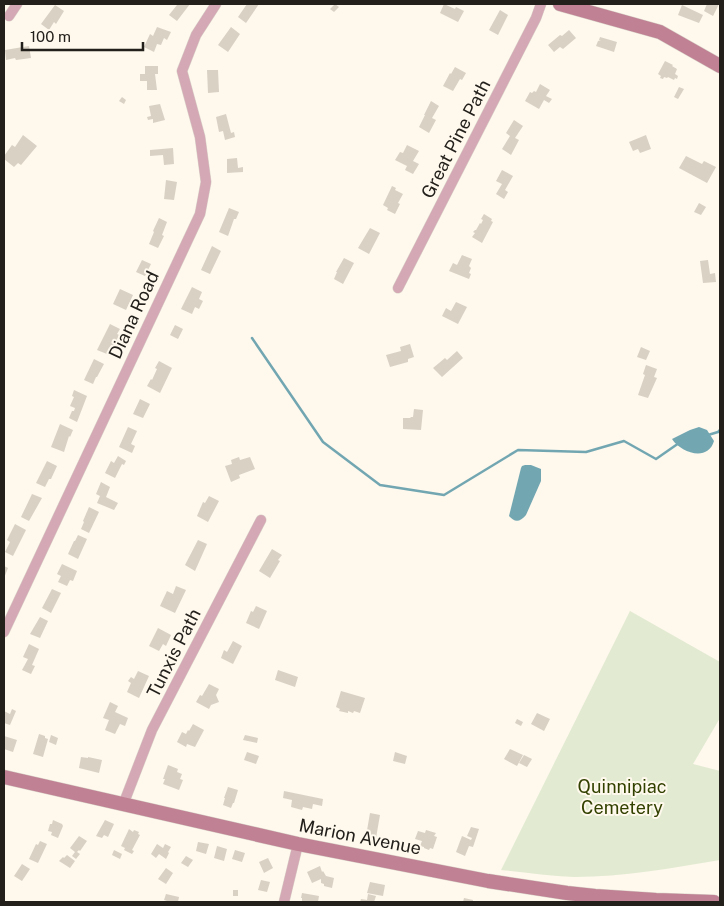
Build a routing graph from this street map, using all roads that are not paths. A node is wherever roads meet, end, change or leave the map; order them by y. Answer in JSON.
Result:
{"nodes":[{"id":1,"x":17,"y":4,"type":"edge"},
{"id":2,"x":216,"y":4,"type":"edge"},
{"id":3,"x":541,"y":4,"type":"edge"},
{"id":4,"x":560,"y":4,"type":"edge"},
{"id":5,"x":9,"y":16,"type":"dead end"},
{"id":6,"x":720,"y":66,"type":"edge"},
{"id":7,"x":398,"y":288,"type":"dead end"},
{"id":8,"x":261,"y":520,"type":"dead end"},
{"id":9,"x":4,"y":632,"type":"edge"},
{"id":10,"x":4,"y":777,"type":"edge"},
{"id":11,"x":123,"y":805,"type":"junction"},
{"id":12,"x":298,"y":844,"type":"junction"},
{"id":13,"x":656,"y":901,"type":"edge"},
{"id":14,"x":284,"y":902,"type":"edge"},
{"id":15,"x":714,"y":902,"type":"edge"}],
"edges":[{"from":1,"to":5,"type":"street"},
{"from":2,"to":9,"type":"street","name":"Diana Road"},
{"from":3,"to":7,"type":"street","name":"Great Pine Path"},
{"from":4,"to":6,"type":"main road"},
{"from":8,"to":11,"type":"street","name":"Tunxis Path"},
{"from":10,"to":11,"type":"main road","name":"Marion Avenue"},
{"from":11,"to":12,"type":"main road","name":"Marion Avenue"},
{"from":12,"to":13,"type":"main road","name":"Marion Avenue"},
{"from":12,"to":14,"type":"street"},
{"from":13,"to":15,"type":"main road","name":"Marion Avenue"}]}
